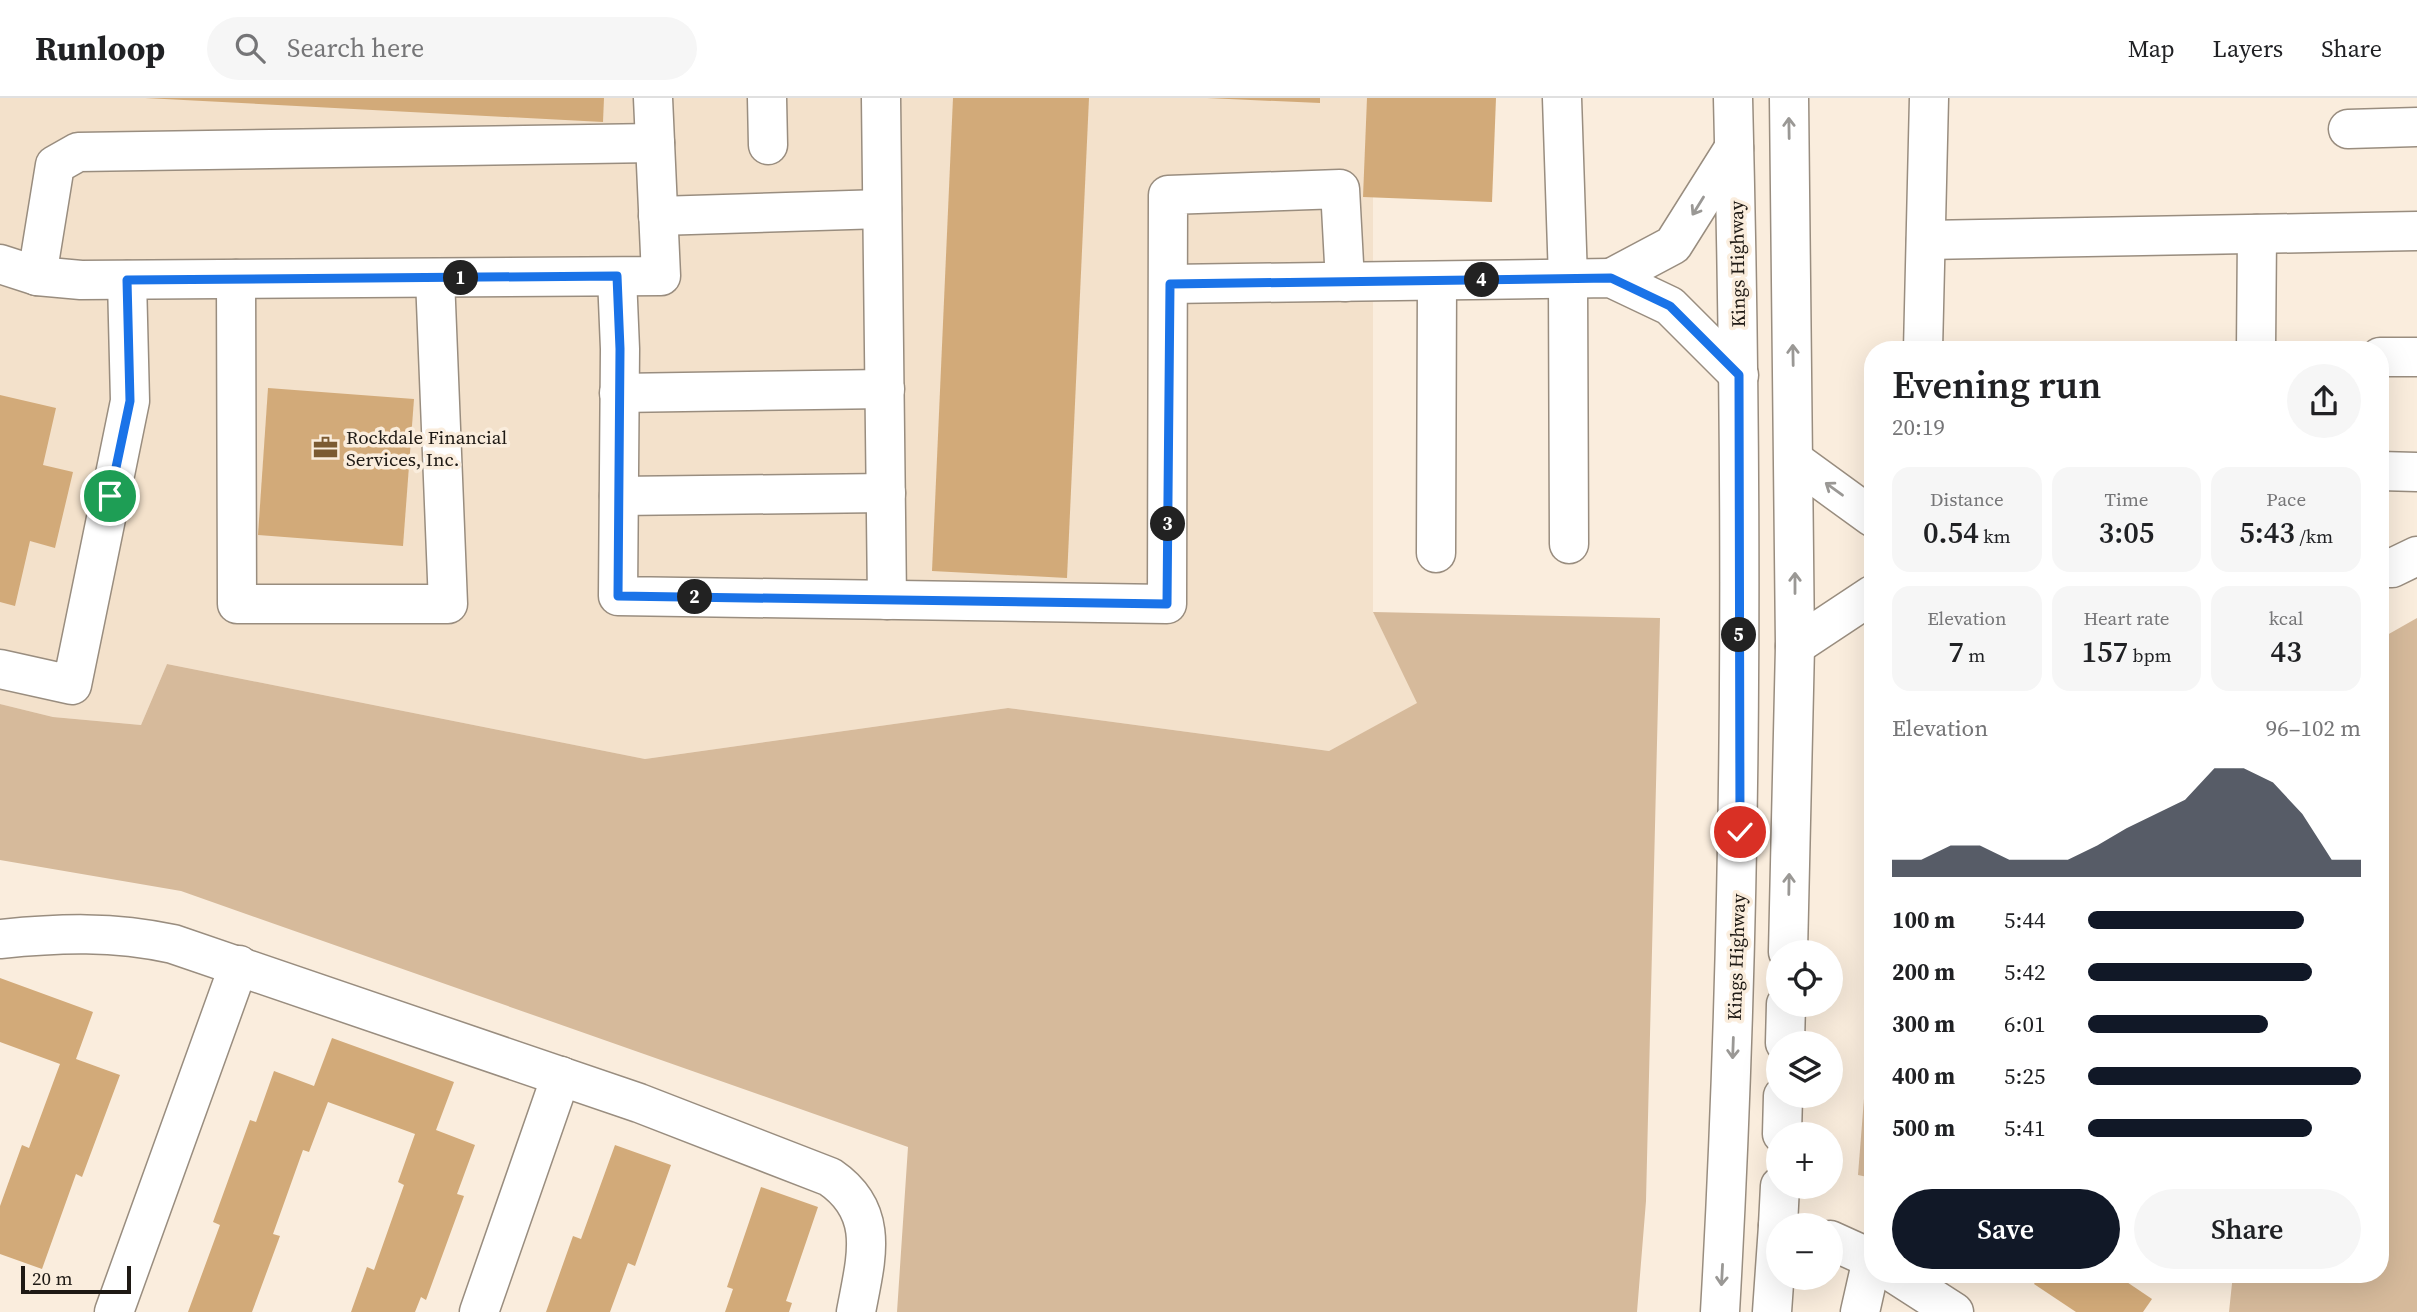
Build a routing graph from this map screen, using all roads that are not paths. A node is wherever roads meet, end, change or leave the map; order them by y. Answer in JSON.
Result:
{"nodes":[{"id":1,"x":653,"y":98,"type":"edge"},
{"id":2,"x":767,"y":98,"type":"edge"},
{"id":3,"x":881,"y":98,"type":"edge"},
{"id":4,"x":1562,"y":98,"type":"edge"},
{"id":5,"x":1733,"y":98,"type":"edge"},
{"id":6,"x":1789,"y":98,"type":"edge"},
{"id":7,"x":1930,"y":98,"type":"edge"},
{"id":8,"x":2417,"y":127,"type":"edge"},
{"id":9,"x":2348,"y":129,"type":"dead end"},
{"id":10,"x":655,"y":143,"type":"junction"},
{"id":11,"x":768,"y":145,"type":"dead end"},
{"id":12,"x":1734,"y":148,"type":"junction"},
{"id":13,"x":882,"y":209,"type":"junction"},
{"id":14,"x":658,"y":216,"type":"junction"},
{"id":15,"x":2417,"y":231,"type":"edge"},
{"id":16,"x":2257,"y":234,"type":"junction"},
{"id":17,"x":1926,"y":240,"type":"junction"},
{"id":18,"x":0,"y":264,"type":"edge"},
{"id":19,"x":37,"y":276,"type":"junction"},
{"id":20,"x":617,"y":276,"type":"junction"},
{"id":21,"x":435,"y":278,"type":"junction"},
{"id":22,"x":1611,"y":278,"type":"junction"},
{"id":23,"x":236,"y":279,"type":"junction"},
{"id":24,"x":1568,"y":279,"type":"junction"},
{"id":25,"x":127,"y":280,"type":"junction"},
{"id":26,"x":1437,"y":281,"type":"junction"},
{"id":27,"x":1345,"y":282,"type":"junction"},
{"id":28,"x":1170,"y":284,"type":"junction"},
{"id":29,"x":1923,"y":341,"type":"edge"},
{"id":30,"x":2256,"y":341,"type":"edge"},
{"id":31,"x":2389,"y":357,"type":"edge"},
{"id":32,"x":2417,"y":357,"type":"edge"},
{"id":33,"x":1739,"y":375,"type":"junction"},
{"id":34,"x":885,"y":389,"type":"junction"},
{"id":35,"x":619,"y":393,"type":"junction"},
{"id":36,"x":1795,"y":461,"type":"junction"},
{"id":37,"x":2389,"y":471,"type":"edge"},
{"id":38,"x":2417,"y":471,"type":"edge"},
{"id":39,"x":886,"y":493,"type":"junction"},
{"id":40,"x":619,"y":496,"type":"junction"},
{"id":41,"x":1864,"y":511,"type":"edge"},
{"id":42,"x":1569,"y":544,"type":"dead end"},
{"id":43,"x":1436,"y":553,"type":"dead end"},
{"id":44,"x":2417,"y":556,"type":"edge"},
{"id":45,"x":2389,"y":568,"type":"edge"},
{"id":46,"x":887,"y":600,"type":"junction"},
{"id":47,"x":1864,"y":600,"type":"edge"},
{"id":48,"x":1795,"y":646,"type":"junction"},
{"id":49,"x":0,"y":669,"type":"edge"},
{"id":50,"x":0,"y":939,"type":"edge"},
{"id":51,"x":1787,"y":940,"type":"edge"},
{"id":52,"x":239,"y":965,"type":"junction"},
{"id":53,"x":561,"y":1076,"type":"junction"},
{"id":54,"x":1843,"y":1246,"type":"edge"},
{"id":55,"x":1864,"y":1255,"type":"edge"},
{"id":56,"x":1867,"y":1283,"type":"edge"},
{"id":57,"x":1909,"y":1283,"type":"edge"},
{"id":58,"x":1774,"y":1290,"type":"edge"},
{"id":59,"x":114,"y":1312,"type":"edge"},
{"id":60,"x":479,"y":1312,"type":"edge"},
{"id":61,"x":856,"y":1312,"type":"edge"},
{"id":62,"x":1720,"y":1312,"type":"edge"},
{"id":63,"x":1772,"y":1312,"type":"edge"},
{"id":64,"x":1860,"y":1312,"type":"edge"},
{"id":65,"x":1954,"y":1312,"type":"edge"}],
"edges":[{"from":1,"to":10,"type":"main road"},
{"from":2,"to":11,"type":"main road"},
{"from":3,"to":13,"type":"main road"},
{"from":4,"to":24,"type":"main road"},
{"from":5,"to":12,"type":"main road","name":"Kings Highway"},
{"from":36,"to":6,"type":"main road","one_way":true},
{"from":7,"to":17,"type":"main road"},
{"from":8,"to":9,"type":"main road"},
{"from":10,"to":14,"type":"main road"},
{"from":10,"to":19,"type":"main road"},
{"from":12,"to":22,"type":"main road","one_way":true},
{"from":12,"to":33,"type":"main road","name":"Kings Highway"},
{"from":13,"to":14,"type":"main road"},
{"from":13,"to":34,"type":"main road"},
{"from":14,"to":20,"type":"main road"},
{"from":15,"to":16,"type":"main road"},
{"from":16,"to":17,"type":"main road"},
{"from":16,"to":30,"type":"main road"},
{"from":17,"to":29,"type":"main road"},
{"from":18,"to":19,"type":"main road"},
{"from":19,"to":25,"type":"main road"},
{"from":20,"to":21,"type":"main road"},
{"from":20,"to":35,"type":"main road"},
{"from":21,"to":23,"type":"main road"},
{"from":21,"to":23,"type":"main road"},
{"from":22,"to":24,"type":"main road"},
{"from":22,"to":33,"type":"main road"},
{"from":23,"to":25,"type":"main road"},
{"from":24,"to":26,"type":"main road"},
{"from":24,"to":42,"type":"main road"},
{"from":25,"to":49,"type":"main road"},
{"from":26,"to":27,"type":"main road"},
{"from":26,"to":43,"type":"main road"},
{"from":27,"to":28,"type":"main road"},
{"from":27,"to":28,"type":"main road"},
{"from":28,"to":46,"type":"main road"},
{"from":31,"to":32,"type":"main road"},
{"from":33,"to":62,"type":"main road","name":"Kings Highway","one_way":true},
{"from":34,"to":35,"type":"main road"},
{"from":34,"to":39,"type":"main road"},
{"from":35,"to":40,"type":"main road"},
{"from":41,"to":36,"type":"main road","one_way":true},
{"from":48,"to":36,"type":"main road","one_way":true},
{"from":37,"to":38,"type":"main road"},
{"from":39,"to":40,"type":"main road"},
{"from":39,"to":46,"type":"main road"},
{"from":40,"to":46,"type":"main road"},
{"from":44,"to":45,"type":"main road"},
{"from":47,"to":48,"type":"main road"},
{"from":51,"to":48,"type":"main road","one_way":true},
{"from":50,"to":52,"type":"main road"},
{"from":52,"to":53,"type":"main road"},
{"from":52,"to":59,"type":"main road"},
{"from":53,"to":60,"type":"main road"},
{"from":53,"to":61,"type":"main road"},
{"from":54,"to":55,"type":"main road"},
{"from":56,"to":64,"type":"main road"},
{"from":57,"to":65,"type":"main road"},
{"from":58,"to":63,"type":"main road"}]}
